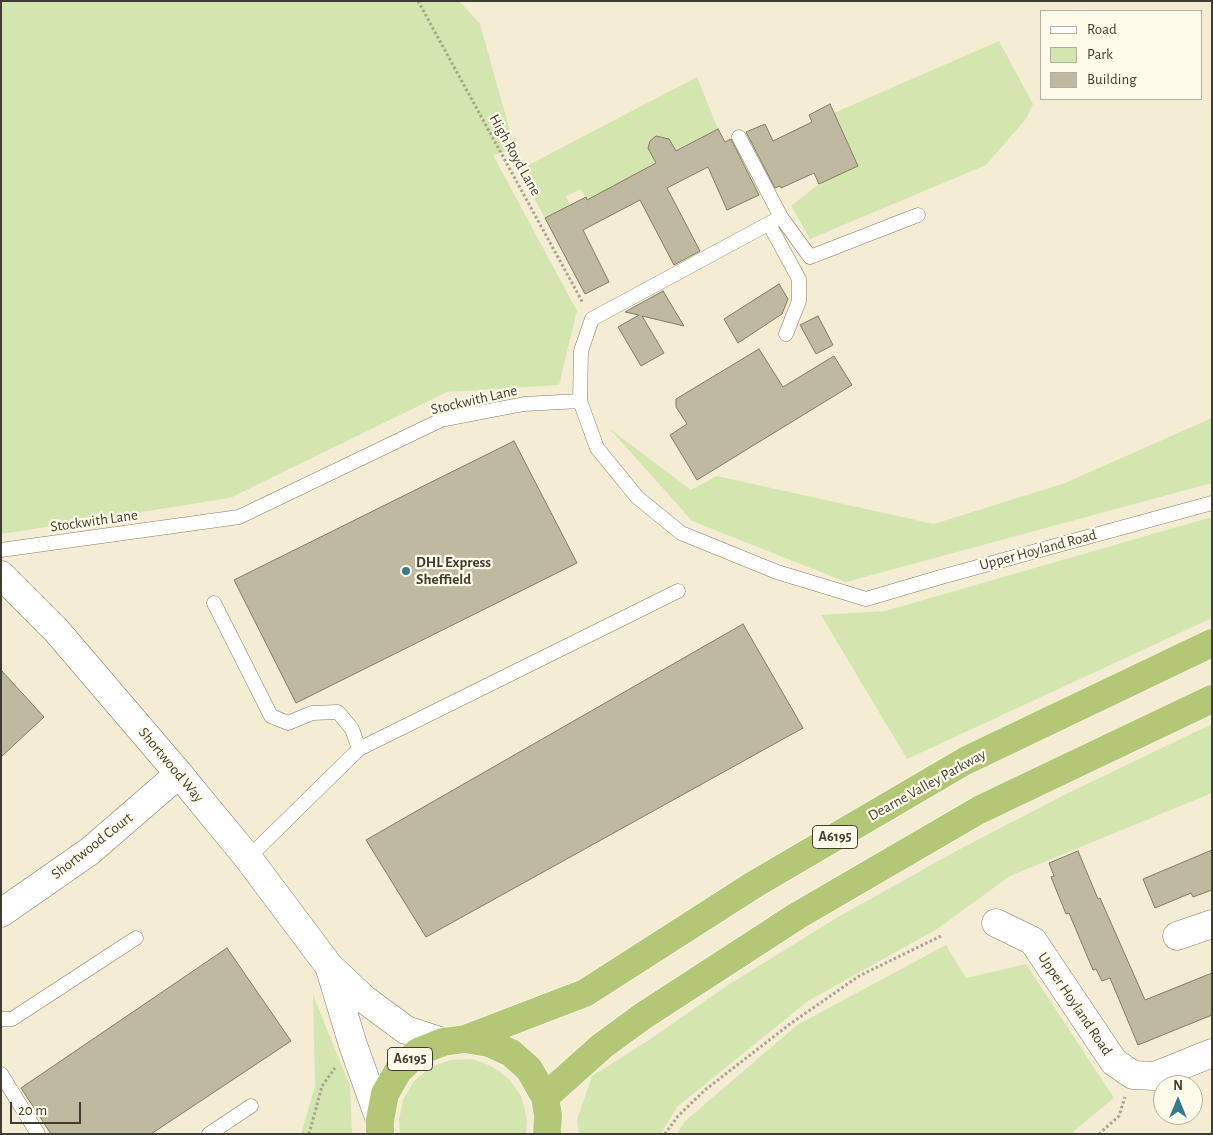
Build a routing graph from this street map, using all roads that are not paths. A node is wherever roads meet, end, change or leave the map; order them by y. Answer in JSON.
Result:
{"nodes":[{"id":1,"x":739,"y":137,"type":"dead end"},
{"id":2,"x":918,"y":215,"type":"dead end"},
{"id":3,"x":775,"y":221,"type":"junction"},
{"id":4,"x":786,"y":334,"type":"dead end"},
{"id":5,"x":580,"y":401,"type":"junction"},
{"id":6,"x":1212,"y":503,"type":"edge"},
{"id":7,"x":1,"y":550,"type":"edge"},
{"id":8,"x":1,"y":575,"type":"edge"},
{"id":9,"x":678,"y":591,"type":"dead end"},
{"id":10,"x":214,"y":603,"type":"dead end"},
{"id":11,"x":1212,"y":643,"type":"edge"},
{"id":12,"x":1212,"y":698,"type":"edge"},
{"id":13,"x":359,"y":749,"type":"junction"},
{"id":14,"x":179,"y":774,"type":"junction"},
{"id":15,"x":248,"y":858,"type":"junction"},
{"id":16,"x":3,"y":908,"type":"edge"},
{"id":17,"x":996,"y":923,"type":"dead end"},
{"id":18,"x":1212,"y":924,"type":"edge"},
{"id":19,"x":1176,"y":936,"type":"dead end"},
{"id":20,"x":136,"y":938,"type":"dead end"},
{"id":21,"x":328,"y":966,"type":"junction"},
{"id":22,"x":1,"y":1020,"type":"edge"},
{"id":23,"x":454,"y":1040,"type":"junction"},
{"id":24,"x":1212,"y":1054,"type":"edge"},
{"id":25,"x":1,"y":1074,"type":"edge"},
{"id":26,"x":545,"y":1097,"type":"junction"},
{"id":27,"x":251,"y":1106,"type":"dead end"},
{"id":28,"x":380,"y":1127,"type":"edge"},
{"id":29,"x":38,"y":1134,"type":"edge"},
{"id":30,"x":209,"y":1134,"type":"edge"},
{"id":31,"x":547,"y":1134,"type":"edge"}],
"edges":[{"from":1,"to":3,"type":"lane"},
{"from":2,"to":3,"type":"lane"},
{"from":3,"to":4,"type":"lane"},
{"from":3,"to":5,"type":"lane"},
{"from":5,"to":6,"type":"lane","name":"Upper Hoyland Road"},
{"from":5,"to":7,"type":"lane","name":"Stockwith Lane"},
{"from":8,"to":14,"type":"street","name":"Shortwood Way"},
{"from":9,"to":13,"type":"lane"},
{"from":10,"to":13,"type":"lane"},
{"from":11,"to":23,"type":"highway","name":"Dearne Valley Parkway","number":"A6195"},
{"from":12,"to":26,"type":"highway"},
{"from":13,"to":15,"type":"lane"},
{"from":14,"to":15,"type":"street","name":"Shortwood Way"},
{"from":14,"to":16,"type":"street","name":"Shortwood Court"},
{"from":15,"to":21,"type":"street","name":"Shortwood Way"},
{"from":17,"to":24,"type":"street","name":"Upper Hoyland Road"},
{"from":18,"to":19,"type":"street"},
{"from":20,"to":22,"type":"lane"},
{"from":21,"to":23,"type":"street","name":"Shortwood Way"},
{"from":21,"to":28,"type":"street","name":"Shortwood Way"},
{"from":23,"to":26,"type":"highway"},
{"from":23,"to":28,"type":"highway","number":"A6195"},
{"from":25,"to":29,"type":"lane"},
{"from":26,"to":31,"type":"highway"},
{"from":27,"to":30,"type":"lane"}]}
